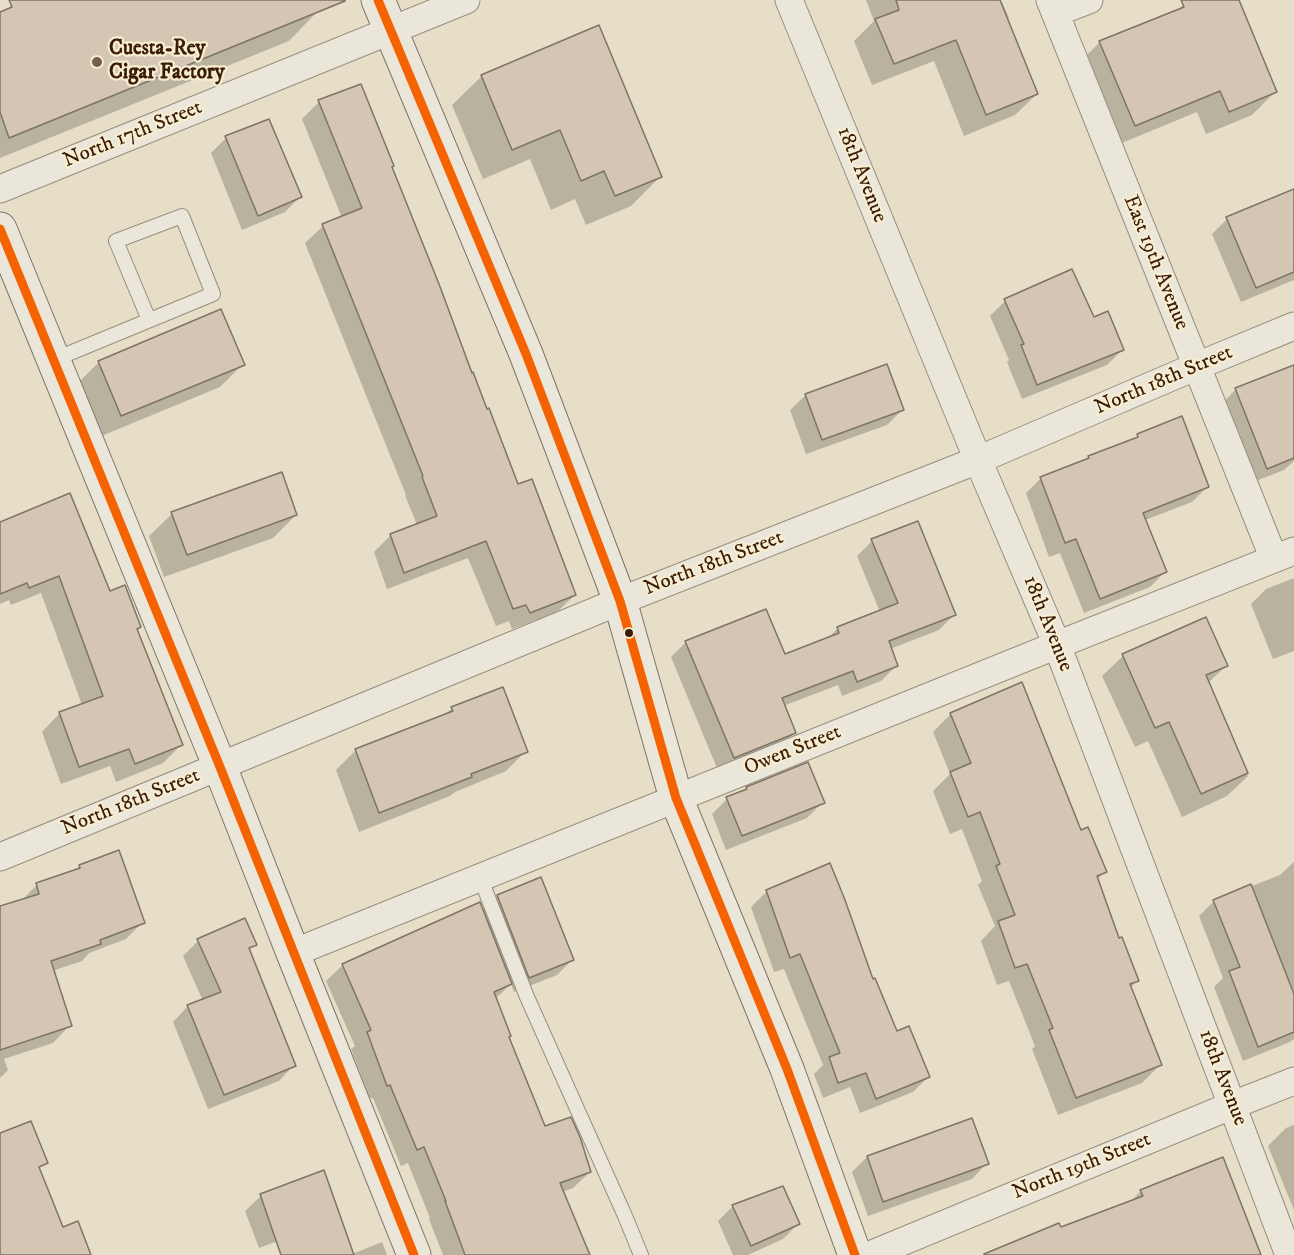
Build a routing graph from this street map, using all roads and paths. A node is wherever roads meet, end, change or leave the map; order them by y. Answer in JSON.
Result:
{"nodes":[{"id":1,"x":378,"y":0,"type":"edge"},
{"id":2,"x":466,"y":0,"type":"edge"},
{"id":3,"x":789,"y":0,"type":"edge"},
{"id":4,"x":1089,"y":0,"type":"edge"},
{"id":5,"x":1053,"y":7,"type":"edge"},
{"id":6,"x":391,"y":31,"type":"junction"},
{"id":7,"x":0,"y":189,"type":"edge"},
{"id":8,"x":0,"y":229,"type":"edge"},
{"id":9,"x":149,"y":320,"type":"junction"},
{"id":10,"x":1294,"y":326,"type":"edge"},
{"id":11,"x":53,"y":360,"type":"junction"},
{"id":12,"x":1197,"y":366,"type":"junction"},
{"id":13,"x":978,"y":460,"type":"junction"},
{"id":14,"x":1284,"y":555,"type":"edge"},
{"id":15,"x":620,"y":601,"type":"junction"},
{"id":16,"x":1057,"y":645,"type":"junction"},
{"id":17,"x":220,"y":767,"type":"junction"},
{"id":18,"x":676,"y":798,"type":"junction"},
{"id":19,"x":0,"y":857,"type":"edge"},
{"id":20,"x":480,"y":877,"type":"junction"},
{"id":21,"x":293,"y":953,"type":"junction"},
{"id":22,"x":1294,"y":1081,"type":"edge"},
{"id":23,"x":1233,"y":1105,"type":"junction"},
{"id":24,"x":414,"y":1255,"type":"edge"},
{"id":25,"x":640,"y":1255,"type":"edge"},
{"id":26,"x":855,"y":1255,"type":"edge"},
{"id":27,"x":870,"y":1255,"type":"edge"},
{"id":28,"x":1289,"y":1255,"type":"edge"}],
"edges":[{"from":1,"to":6,"type":"main road"},
{"from":2,"to":6,"type":"street","name":"North 17th Street"},
{"from":3,"to":13,"type":"street","name":"18th Avenue"},
{"from":4,"to":5,"type":"street"},
{"from":5,"to":12,"type":"street","name":"East 19th Avenue"},
{"from":6,"to":7,"type":"street","name":"North 17th Street"},
{"from":6,"to":15,"type":"main road"},
{"from":8,"to":11,"type":"main road"},
{"from":9,"to":9,"type":"lane"},
{"from":9,"to":11,"type":"lane"},
{"from":10,"to":12,"type":"street","name":"North 18th Street"},
{"from":11,"to":17,"type":"main road"},
{"from":12,"to":13,"type":"street","name":"North 18th Street"},
{"from":12,"to":14,"type":"street","name":"East 19th Avenue"},
{"from":13,"to":15,"type":"street","name":"North 18th Street"},
{"from":13,"to":16,"type":"street","name":"18th Avenue"},
{"from":14,"to":16,"type":"street","name":"Owen Street"},
{"from":15,"to":17,"type":"street","name":"North 18th Street"},
{"from":15,"to":18,"type":"main road"},
{"from":16,"to":18,"type":"street","name":"Owen Street"},
{"from":16,"to":23,"type":"street","name":"18th Avenue"},
{"from":17,"to":19,"type":"street","name":"North 18th Street"},
{"from":17,"to":21,"type":"main road"},
{"from":18,"to":20,"type":"street","name":"Owen Street"},
{"from":18,"to":26,"type":"main road"},
{"from":20,"to":21,"type":"street","name":"Owen Street"},
{"from":20,"to":25,"type":"lane"},
{"from":21,"to":24,"type":"main road"},
{"from":22,"to":23,"type":"street","name":"North 19th Street"},
{"from":23,"to":27,"type":"street","name":"North 19th Street"},
{"from":23,"to":28,"type":"street","name":"18th Avenue"}]}
